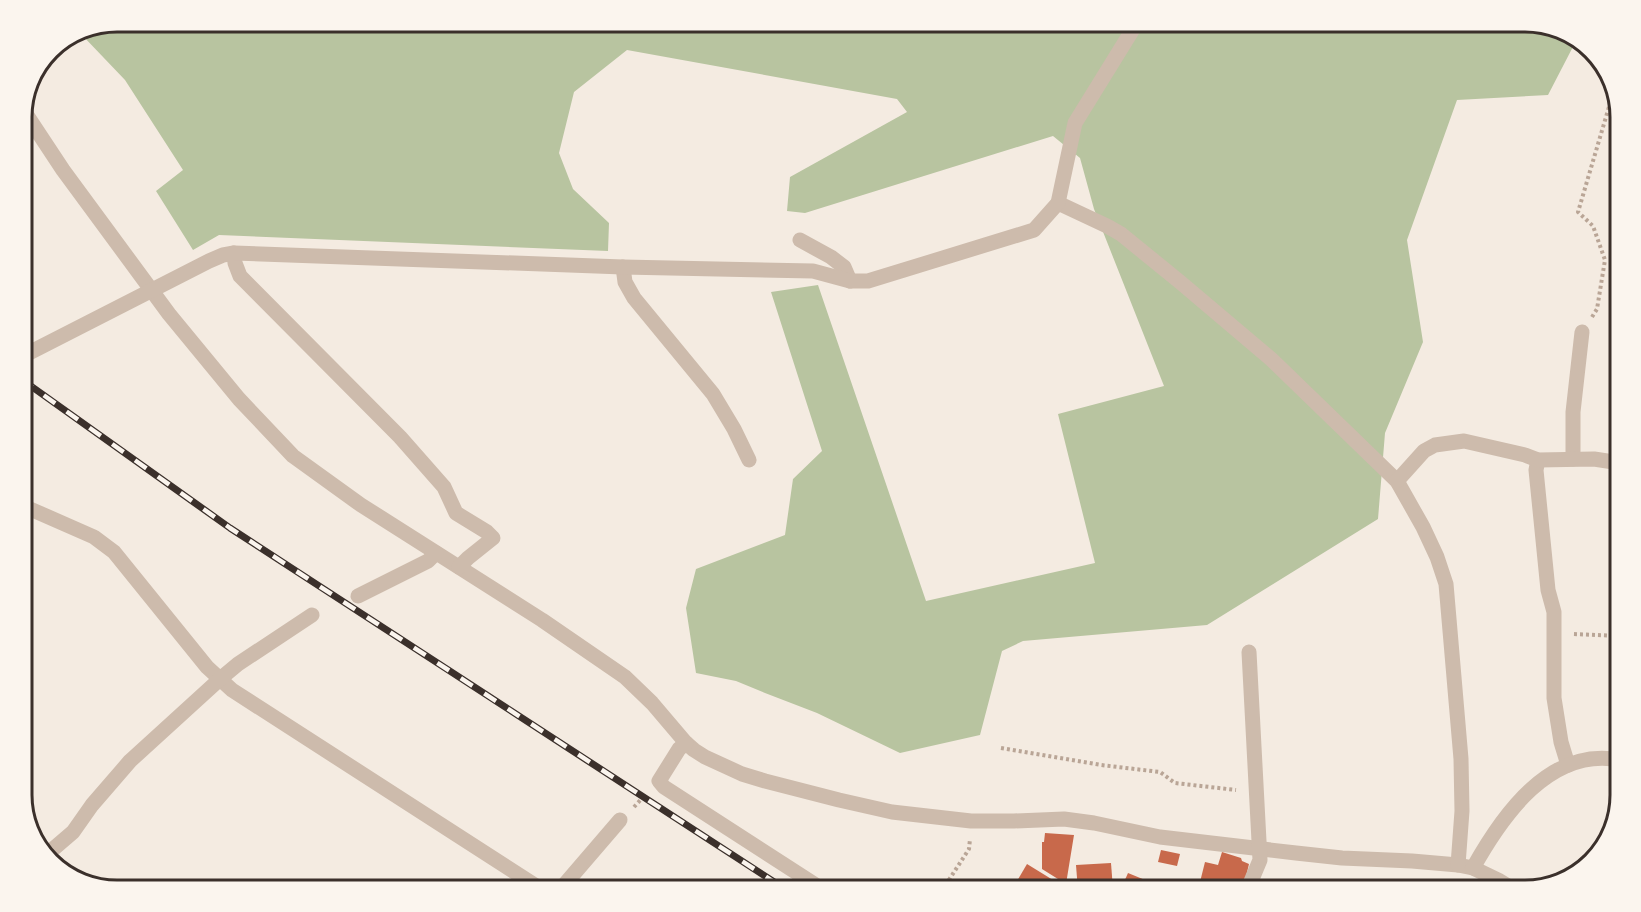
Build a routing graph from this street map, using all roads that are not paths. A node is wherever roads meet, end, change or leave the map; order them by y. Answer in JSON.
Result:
{"nodes":[{"id":1,"x":1132,"y":31,"type":"edge"},
{"id":2,"x":32,"y":123,"type":"edge"},
{"id":3,"x":1058,"y":203,"type":"junction"},
{"id":4,"x":800,"y":240,"type":"dead end"},
{"id":5,"x":234,"y":253,"type":"junction"},
{"id":6,"x":622,"y":267,"type":"junction"},
{"id":7,"x":850,"y":281,"type":"junction"},
{"id":8,"x":152,"y":291,"type":"junction"},
{"id":9,"x":1582,"y":332,"type":"road end"},
{"id":10,"x":32,"y":351,"type":"edge"},
{"id":11,"x":1573,"y":459,"type":"junction"},
{"id":12,"x":749,"y":460,"type":"dead end"},
{"id":13,"x":1538,"y":460,"type":"junction"},
{"id":14,"x":1610,"y":461,"type":"edge"},
{"id":15,"x":1396,"y":481,"type":"junction"},
{"id":16,"x":32,"y":510,"type":"edge"},
{"id":17,"x":436,"y":553,"type":"junction"},
{"id":18,"x":459,"y":567,"type":"junction"},
{"id":19,"x":358,"y":596,"type":"dead end"},
{"id":20,"x":312,"y":615,"type":"dead end"},
{"id":21,"x":1249,"y":652,"type":"dead end"},
{"id":22,"x":220,"y":679,"type":"junction"},
{"id":23,"x":686,"y":742,"type":"junction"},
{"id":24,"x":1610,"y":758,"type":"edge"},
{"id":25,"x":1568,"y":765,"type":"junction"},
{"id":26,"x":620,"y":820,"type":"road end"},
{"id":27,"x":1260,"y":848,"type":"junction"},
{"id":28,"x":52,"y":850,"type":"edge"},
{"id":29,"x":1465,"y":867,"type":"junction"},
{"id":30,"x":527,"y":880,"type":"edge"},
{"id":31,"x":568,"y":880,"type":"edge"},
{"id":32,"x":808,"y":880,"type":"edge"},
{"id":33,"x":1252,"y":880,"type":"edge"},
{"id":34,"x":1498,"y":880,"type":"edge"}],
"edges":[{"from":1,"to":3,"type":"street"},
{"from":2,"to":8,"type":"street"},
{"from":3,"to":7,"type":"street"},
{"from":3,"to":15,"type":"street"},
{"from":4,"to":7,"type":"street"},
{"from":5,"to":6,"type":"street"},
{"from":5,"to":8,"type":"street"},
{"from":5,"to":18,"type":"street"},
{"from":6,"to":7,"type":"street"},
{"from":6,"to":12,"type":"street"},
{"from":8,"to":10,"type":"street"},
{"from":8,"to":17,"type":"street"},
{"from":9,"to":11,"type":"street"},
{"from":11,"to":13,"type":"street"},
{"from":11,"to":14,"type":"street"},
{"from":13,"to":15,"type":"street"},
{"from":13,"to":25,"type":"street"},
{"from":15,"to":29,"type":"street"},
{"from":16,"to":22,"type":"street"},
{"from":17,"to":18,"type":"street"},
{"from":17,"to":19,"type":"street"},
{"from":18,"to":23,"type":"street"},
{"from":20,"to":22,"type":"street"},
{"from":21,"to":27,"type":"street"},
{"from":22,"to":28,"type":"street"},
{"from":22,"to":30,"type":"street"},
{"from":23,"to":27,"type":"street"},
{"from":23,"to":32,"type":"street"},
{"from":24,"to":25,"type":"street"},
{"from":25,"to":29,"type":"street"},
{"from":26,"to":31,"type":"street"},
{"from":27,"to":29,"type":"street"},
{"from":27,"to":33,"type":"street"},
{"from":29,"to":34,"type":"street"}]}
